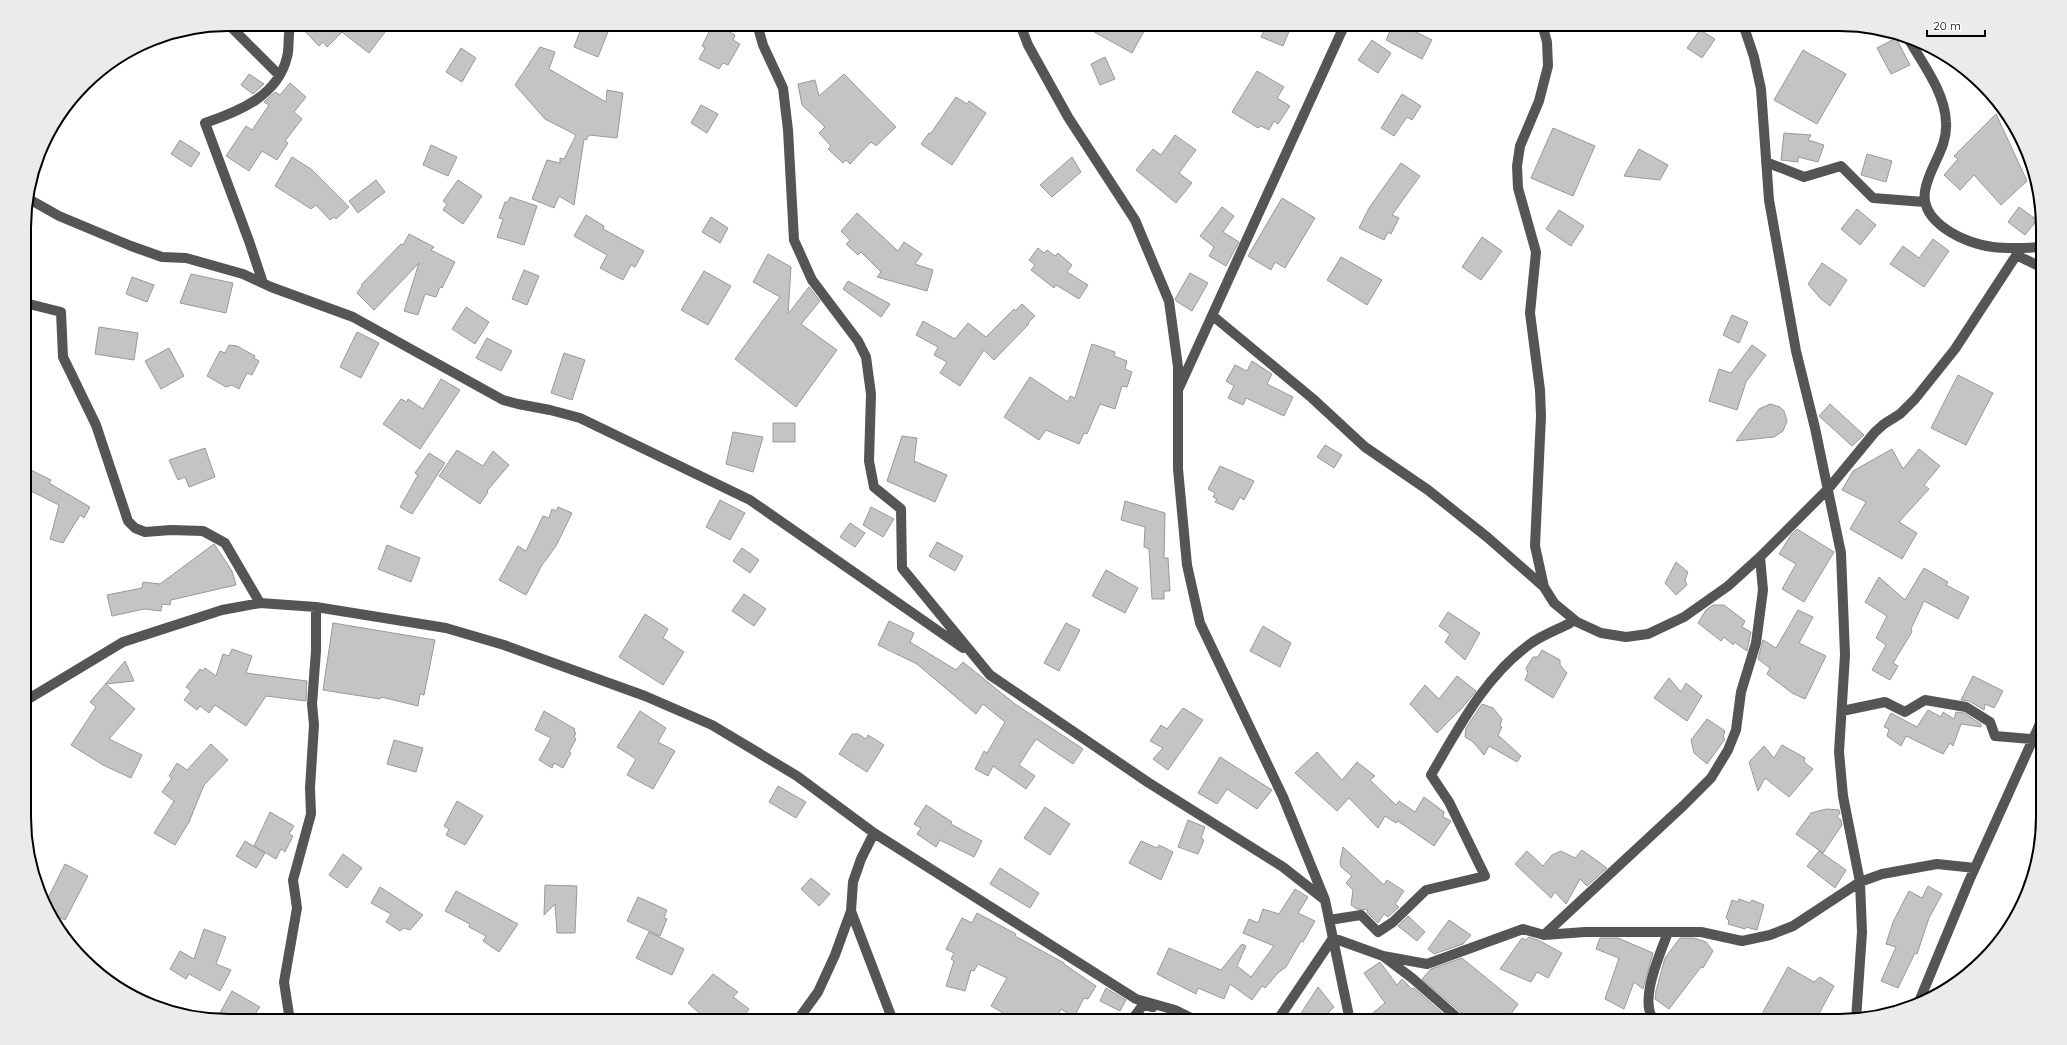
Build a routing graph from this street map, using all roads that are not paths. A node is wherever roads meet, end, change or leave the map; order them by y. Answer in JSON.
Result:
{"nodes":[{"id":1,"x":235,"y":31,"type":"edge"},
{"id":2,"x":290,"y":31,"type":"edge"},
{"id":3,"x":759,"y":31,"type":"edge"},
{"id":4,"x":1023,"y":31,"type":"edge"},
{"id":5,"x":1342,"y":31,"type":"edge"},
{"id":6,"x":1544,"y":31,"type":"edge"},
{"id":7,"x":1745,"y":31,"type":"edge"},
{"id":8,"x":1912,"y":45,"type":"edge"},
{"id":9,"x":279,"y":75,"type":"junction"},
{"id":10,"x":1766,"y":162,"type":"junction"},
{"id":11,"x":33,"y":201,"type":"edge"},
{"id":12,"x":1924,"y":202,"type":"junction"},
{"id":13,"x":2036,"y":248,"type":"edge"},
{"id":14,"x":2018,"y":251,"type":"junction"},
{"id":15,"x":2036,"y":263,"type":"edge"},
{"id":16,"x":263,"y":283,"type":"junction"},
{"id":17,"x":31,"y":304,"type":"edge"},
{"id":18,"x":1213,"y":316,"type":"junction"},
{"id":19,"x":1178,"y":390,"type":"junction"},
{"id":20,"x":1828,"y":489,"type":"junction"},
{"id":21,"x":1760,"y":557,"type":"junction"},
{"id":22,"x":1544,"y":587,"type":"junction"},
{"id":23,"x":260,"y":602,"type":"junction"},
{"id":24,"x":316,"y":607,"type":"junction"},
{"id":25,"x":1570,"y":623,"type":"dead end"},
{"id":26,"x":975,"y":655,"type":"junction"},
{"id":27,"x":31,"y":698,"type":"edge"},
{"id":28,"x":1842,"y":711,"type":"junction"},
{"id":29,"x":2036,"y":740,"type":"edge"},
{"id":30,"x":2036,"y":744,"type":"edge"},
{"id":31,"x":874,"y":833,"type":"junction"},
{"id":32,"x":1975,"y":868,"type":"junction"},
{"id":33,"x":1860,"y":882,"type":"junction"},
{"id":34,"x":1325,"y":900,"type":"junction"},
{"id":35,"x":851,"y":911,"type":"junction"},
{"id":36,"x":1329,"y":920,"type":"junction"},
{"id":37,"x":1668,"y":932,"type":"junction"},
{"id":38,"x":1544,"y":935,"type":"junction"},
{"id":39,"x":1332,"y":938,"type":"junction"},
{"id":40,"x":1383,"y":956,"type":"junction"},
{"id":41,"x":1921,"y":996,"type":"edge"},
{"id":42,"x":1175,"y":1010,"type":"junction"},
{"id":43,"x":1856,"y":1013,"type":"edge"},
{"id":44,"x":289,"y":1014,"type":"edge"},
{"id":45,"x":802,"y":1014,"type":"edge"},
{"id":46,"x":891,"y":1014,"type":"edge"},
{"id":47,"x":1136,"y":1014,"type":"edge"},
{"id":48,"x":1183,"y":1014,"type":"edge"},
{"id":49,"x":1282,"y":1014,"type":"edge"},
{"id":50,"x":1348,"y":1014,"type":"edge"},
{"id":51,"x":1454,"y":1014,"type":"edge"},
{"id":52,"x":1651,"y":1014,"type":"edge"}],
"edges":[{"from":1,"to":9,"type":"street"},
{"from":2,"to":9,"type":"street"},
{"from":3,"to":26,"type":"street"},
{"from":4,"to":19,"type":"street"},
{"from":5,"to":18,"type":"street"},
{"from":6,"to":22,"type":"street"},
{"from":7,"to":10,"type":"street"},
{"from":8,"to":12,"type":"street"},
{"from":9,"to":16,"type":"street"},
{"from":10,"to":12,"type":"street"},
{"from":10,"to":20,"type":"street"},
{"from":11,"to":16,"type":"street"},
{"from":12,"to":14,"type":"street"},
{"from":13,"to":14,"type":"street"},
{"from":14,"to":15,"type":"street"},
{"from":14,"to":20,"type":"street"},
{"from":16,"to":26,"type":"street"},
{"from":17,"to":23,"type":"street"},
{"from":18,"to":19,"type":"street"},
{"from":18,"to":22,"type":"street"},
{"from":19,"to":34,"type":"street"},
{"from":20,"to":21,"type":"street"},
{"from":20,"to":28,"type":"street"},
{"from":21,"to":22,"type":"street"},
{"from":21,"to":38,"type":"street"},
{"from":23,"to":24,"type":"street"},
{"from":23,"to":27,"type":"street"},
{"from":24,"to":31,"type":"street"},
{"from":24,"to":44,"type":"street"},
{"from":25,"to":36,"type":"street"},
{"from":26,"to":34,"type":"street"},
{"from":28,"to":29,"type":"street"},
{"from":28,"to":33,"type":"street"},
{"from":30,"to":32,"type":"street"},
{"from":31,"to":35,"type":"street"},
{"from":31,"to":42,"type":"street"},
{"from":32,"to":33,"type":"street"},
{"from":32,"to":41,"type":"street"},
{"from":33,"to":37,"type":"street"},
{"from":33,"to":43,"type":"street"},
{"from":34,"to":36,"type":"street"},
{"from":35,"to":45,"type":"street"},
{"from":35,"to":46,"type":"street"},
{"from":36,"to":39,"type":"street"},
{"from":37,"to":38,"type":"street"},
{"from":37,"to":52,"type":"street"},
{"from":38,"to":40,"type":"street"},
{"from":39,"to":40,"type":"street"},
{"from":39,"to":49,"type":"street"},
{"from":39,"to":50,"type":"street"},
{"from":40,"to":51,"type":"street"},
{"from":42,"to":47,"type":"street"},
{"from":42,"to":48,"type":"street"}]}
